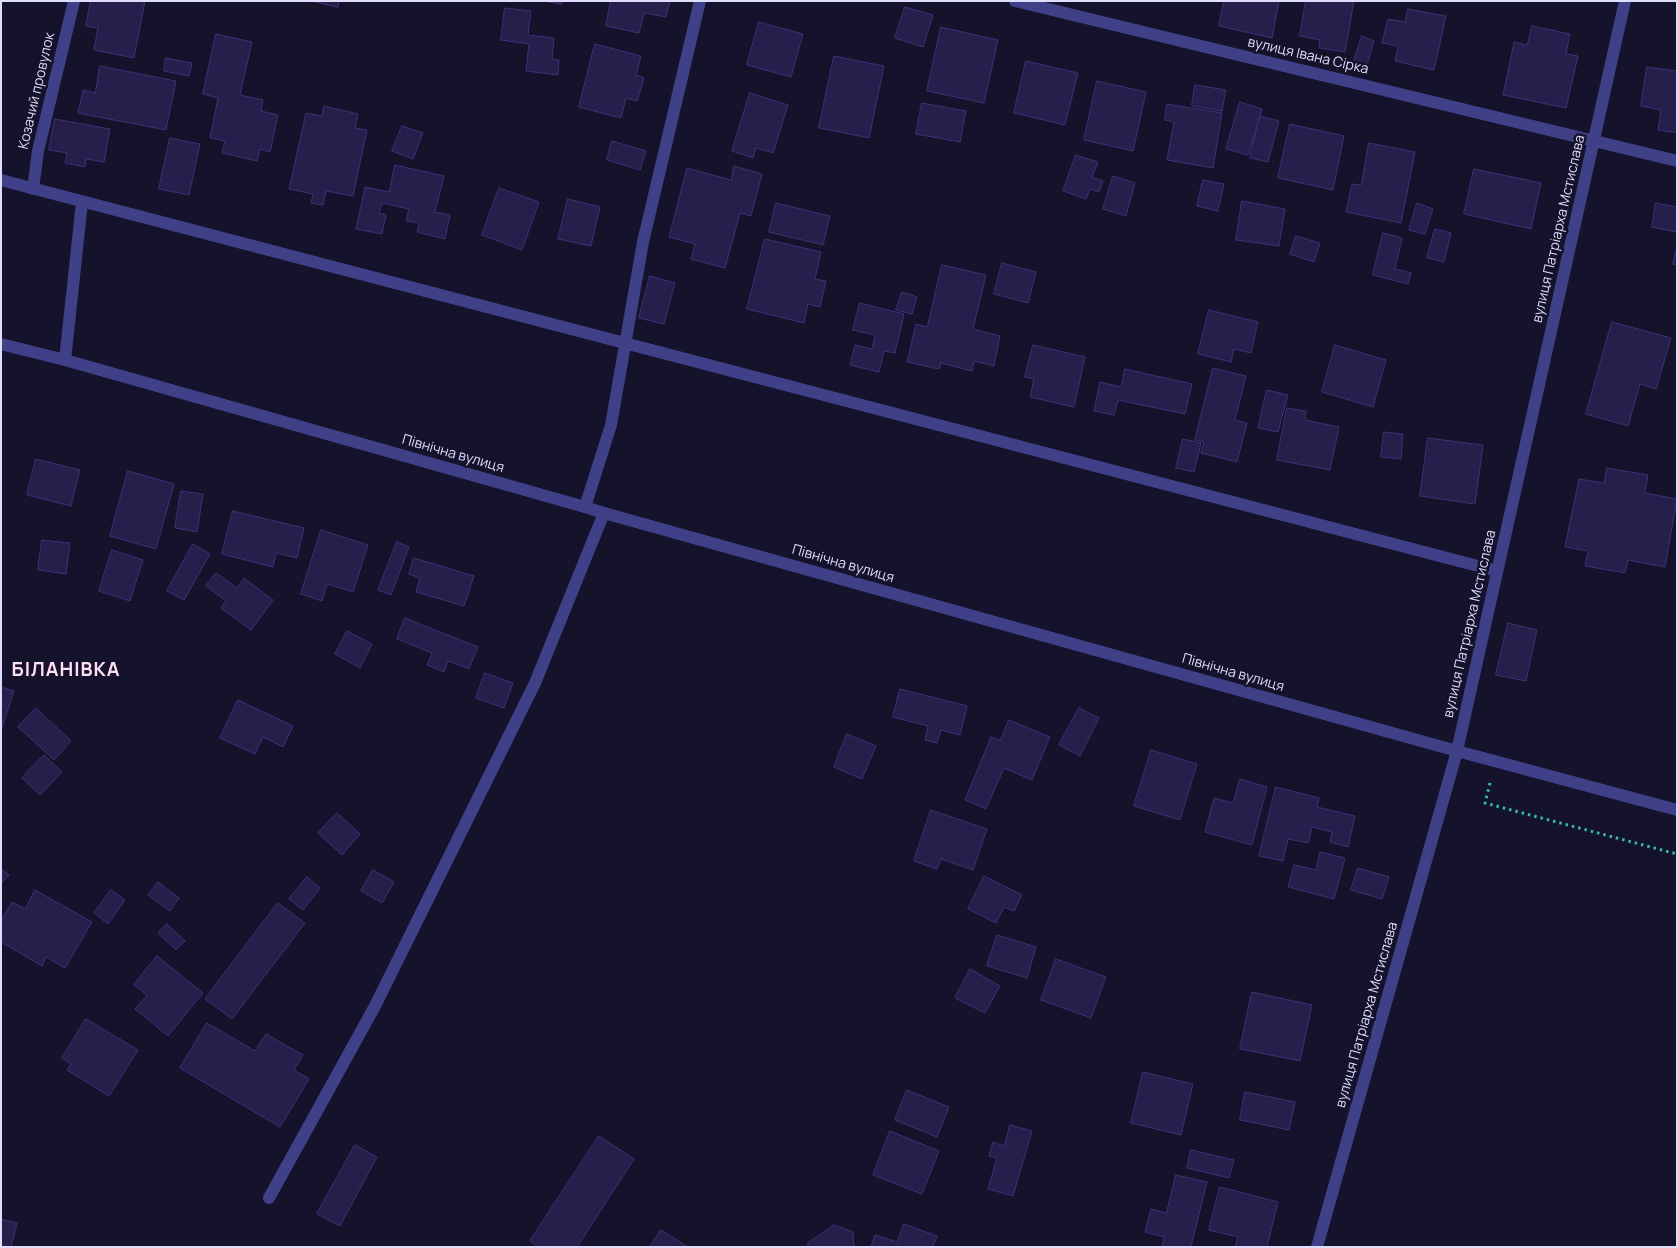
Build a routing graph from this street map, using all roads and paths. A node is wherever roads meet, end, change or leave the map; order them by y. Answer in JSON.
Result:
{"nodes":[{"id":1,"x":74,"y":1,"type":"edge"},
{"id":2,"x":700,"y":1,"type":"edge"},
{"id":3,"x":1015,"y":1,"type":"edge"},
{"id":4,"x":1625,"y":1,"type":"edge"},
{"id":5,"x":1594,"y":140,"type":"junction"},
{"id":6,"x":1677,"y":161,"type":"edge"},
{"id":7,"x":1,"y":180,"type":"edge"},
{"id":8,"x":33,"y":189,"type":"junction"},
{"id":9,"x":82,"y":202,"type":"junction"},
{"id":10,"x":625,"y":343,"type":"junction"},
{"id":11,"x":1,"y":344,"type":"edge"},
{"id":12,"x":65,"y":360,"type":"junction"},
{"id":13,"x":585,"y":507,"type":"junction"},
{"id":14,"x":604,"y":513,"type":"junction"},
{"id":15,"x":1498,"y":571,"type":"junction"},
{"id":16,"x":1457,"y":751,"type":"junction"},
{"id":17,"x":1485,"y":803,"type":"dead end"},
{"id":18,"x":1677,"y":810,"type":"edge"},
{"id":19,"x":1677,"y":854,"type":"edge"},
{"id":20,"x":269,"y":1198,"type":"dead end"},
{"id":21,"x":1318,"y":1247,"type":"edge"}],
"edges":[{"from":1,"to":8,"type":"street","name":"Козачий провулок"},
{"from":2,"to":10,"type":"street"},
{"from":3,"to":5,"type":"street","name":"вулиця Івана Сірка"},
{"from":4,"to":5,"type":"street","name":"вулиця Патріарха Мстислава"},
{"from":5,"to":6,"type":"street","name":"вулиця Івана Сірка"},
{"from":5,"to":15,"type":"street","name":"вулиця Патріарха Мстислава"},
{"from":7,"to":8,"type":"street"},
{"from":8,"to":9,"type":"street"},
{"from":9,"to":10,"type":"street"},
{"from":9,"to":12,"type":"street"},
{"from":10,"to":13,"type":"street"},
{"from":10,"to":15,"type":"street"},
{"from":11,"to":12,"type":"street","name":"Північна вулиця"},
{"from":12,"to":13,"type":"street","name":"Північна вулиця"},
{"from":13,"to":14,"type":"street","name":"Північна вулиця"},
{"from":14,"to":16,"type":"street","name":"Північна вулиця"},
{"from":14,"to":20,"type":"street"},
{"from":15,"to":16,"type":"street","name":"вулиця Патріарха Мстислава"},
{"from":16,"to":18,"type":"street","name":"Північна вулиця"},
{"from":16,"to":21,"type":"street","name":"вулиця Патріарха Мстислава"},
{"from":17,"to":19,"type":"path"}]}
